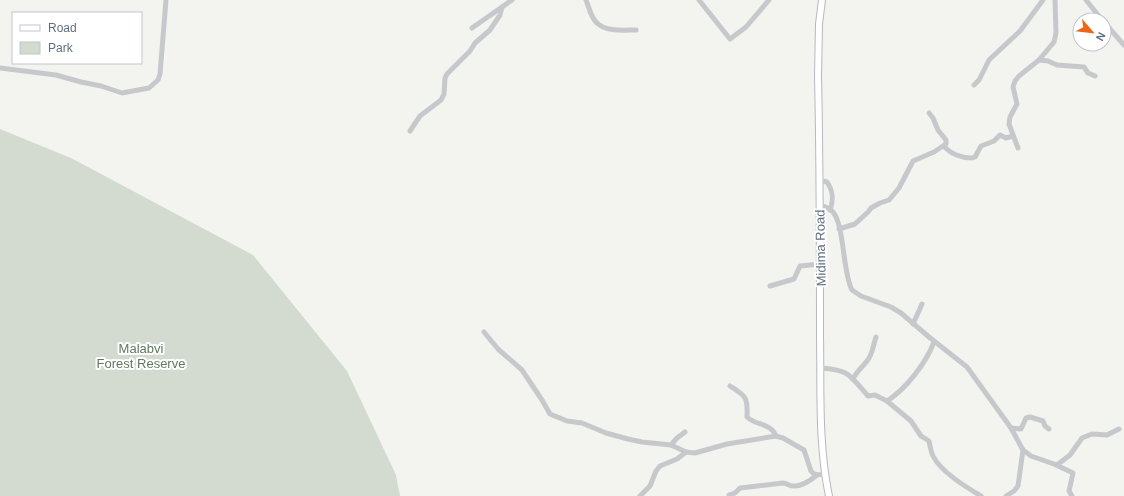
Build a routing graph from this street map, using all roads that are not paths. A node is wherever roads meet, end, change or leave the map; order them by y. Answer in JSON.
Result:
{"nodes":[{"id":1,"x":166,"y":0,"type":"edge"},
{"id":2,"x":512,"y":0,"type":"edge"},
{"id":3,"x":586,"y":0,"type":"edge"},
{"id":4,"x":698,"y":0,"type":"edge"},
{"id":5,"x":769,"y":0,"type":"edge"},
{"id":6,"x":821,"y":0,"type":"edge"},
{"id":7,"x":1043,"y":0,"type":"edge"},
{"id":8,"x":1055,"y":0,"type":"edge"},
{"id":9,"x":1086,"y":0,"type":"edge"},
{"id":10,"x":502,"y":7,"type":"junction"},
{"id":11,"x":1096,"y":12,"type":"edge"},
{"id":12,"x":472,"y":28,"type":"dead end"},
{"id":13,"x":636,"y":30,"type":"dead end"},
{"id":14,"x":1112,"y":32,"type":"edge"},
{"id":15,"x":1124,"y":46,"type":"edge"},
{"id":16,"x":1039,"y":60,"type":"junction"},
{"id":17,"x":0,"y":68,"type":"edge"},
{"id":18,"x":1095,"y":76,"type":"dead end"},
{"id":19,"x":974,"y":85,"type":"dead end"},
{"id":20,"x":929,"y":113,"type":"dead end"},
{"id":21,"x":410,"y":131,"type":"dead end"},
{"id":22,"x":1013,"y":136,"type":"junction"},
{"id":23,"x":944,"y":146,"type":"junction"},
{"id":24,"x":1018,"y":148,"type":"dead end"},
{"id":25,"x":819,"y":180,"type":"junction"},
{"id":26,"x":819,"y":205,"type":"junction"},
{"id":27,"x":830,"y":210,"type":"junction"},
{"id":28,"x":840,"y":229,"type":"junction"},
{"id":29,"x":820,"y":264,"type":"junction"},
{"id":30,"x":770,"y":286,"type":"dead end"},
{"id":31,"x":922,"y":304,"type":"dead end"},
{"id":32,"x":913,"y":324,"type":"junction"},
{"id":33,"x":484,"y":332,"type":"dead end"},
{"id":34,"x":876,"y":337,"type":"dead end"},
{"id":35,"x":934,"y":342,"type":"junction"},
{"id":36,"x":821,"y":368,"type":"junction"},
{"id":37,"x":854,"y":379,"type":"junction"},
{"id":38,"x":730,"y":386,"type":"dead end"},
{"id":39,"x":887,"y":401,"type":"junction"},
{"id":40,"x":1011,"y":428,"type":"junction"},
{"id":41,"x":1049,"y":429,"type":"dead end"},
{"id":42,"x":1119,"y":429,"type":"dead end"},
{"id":43,"x":685,"y":432,"type":"dead end"},
{"id":44,"x":776,"y":436,"type":"junction"},
{"id":45,"x":671,"y":444,"type":"junction"},
{"id":46,"x":1023,"y":450,"type":"junction"},
{"id":47,"x":686,"y":452,"type":"junction"},
{"id":48,"x":1057,"y":465,"type":"junction"},
{"id":49,"x":824,"y":474,"type":"junction"},
{"id":50,"x":817,"y":475,"type":"junction"},
{"id":51,"x":729,"y":495,"type":"edge"},
{"id":52,"x":640,"y":496,"type":"edge"},
{"id":53,"x":829,"y":496,"type":"edge"},
{"id":54,"x":981,"y":496,"type":"edge"},
{"id":55,"x":1006,"y":496,"type":"edge"},
{"id":56,"x":1072,"y":496,"type":"edge"}],
"edges":[{"from":1,"to":17,"type":"street"},
{"from":2,"to":10,"type":"street"},
{"from":3,"to":13,"type":"street"},
{"from":4,"to":5,"type":"street"},
{"from":6,"to":25,"type":"main road","name":"Midima Road"},
{"from":7,"to":19,"type":"street"},
{"from":8,"to":16,"type":"street"},
{"from":9,"to":11,"type":"street"},
{"from":10,"to":12,"type":"street"},
{"from":10,"to":21,"type":"street"},
{"from":14,"to":15,"type":"street"},
{"from":16,"to":18,"type":"street"},
{"from":16,"to":22,"type":"street"},
{"from":20,"to":23,"type":"street"},
{"from":22,"to":23,"type":"street"},
{"from":22,"to":24,"type":"street"},
{"from":23,"to":28,"type":"street"},
{"from":25,"to":26,"type":"main road","name":"Midima Road"},
{"from":25,"to":27,"type":"street"},
{"from":26,"to":27,"type":"street"},
{"from":26,"to":29,"type":"main road","name":"Midima Road"},
{"from":27,"to":28,"type":"street"},
{"from":28,"to":32,"type":"street"},
{"from":29,"to":30,"type":"street"},
{"from":29,"to":36,"type":"main road","name":"Midima Road"},
{"from":31,"to":32,"type":"street"},
{"from":32,"to":35,"type":"street"},
{"from":33,"to":45,"type":"street"},
{"from":34,"to":37,"type":"street"},
{"from":35,"to":39,"type":"street"},
{"from":35,"to":40,"type":"street"},
{"from":36,"to":37,"type":"street"},
{"from":36,"to":49,"type":"main road","name":"Midima Road"},
{"from":37,"to":39,"type":"street"},
{"from":38,"to":44,"type":"street"},
{"from":39,"to":54,"type":"street"},
{"from":40,"to":41,"type":"street"},
{"from":40,"to":46,"type":"street"},
{"from":42,"to":48,"type":"street"},
{"from":43,"to":45,"type":"street"},
{"from":44,"to":47,"type":"street"},
{"from":44,"to":50,"type":"street"},
{"from":45,"to":47,"type":"street"},
{"from":46,"to":48,"type":"street"},
{"from":46,"to":55,"type":"street"},
{"from":47,"to":52,"type":"street"},
{"from":48,"to":56,"type":"street"},
{"from":49,"to":50,"type":"street"},
{"from":49,"to":53,"type":"main road","name":"Midima Road"},
{"from":50,"to":51,"type":"street"}]}
